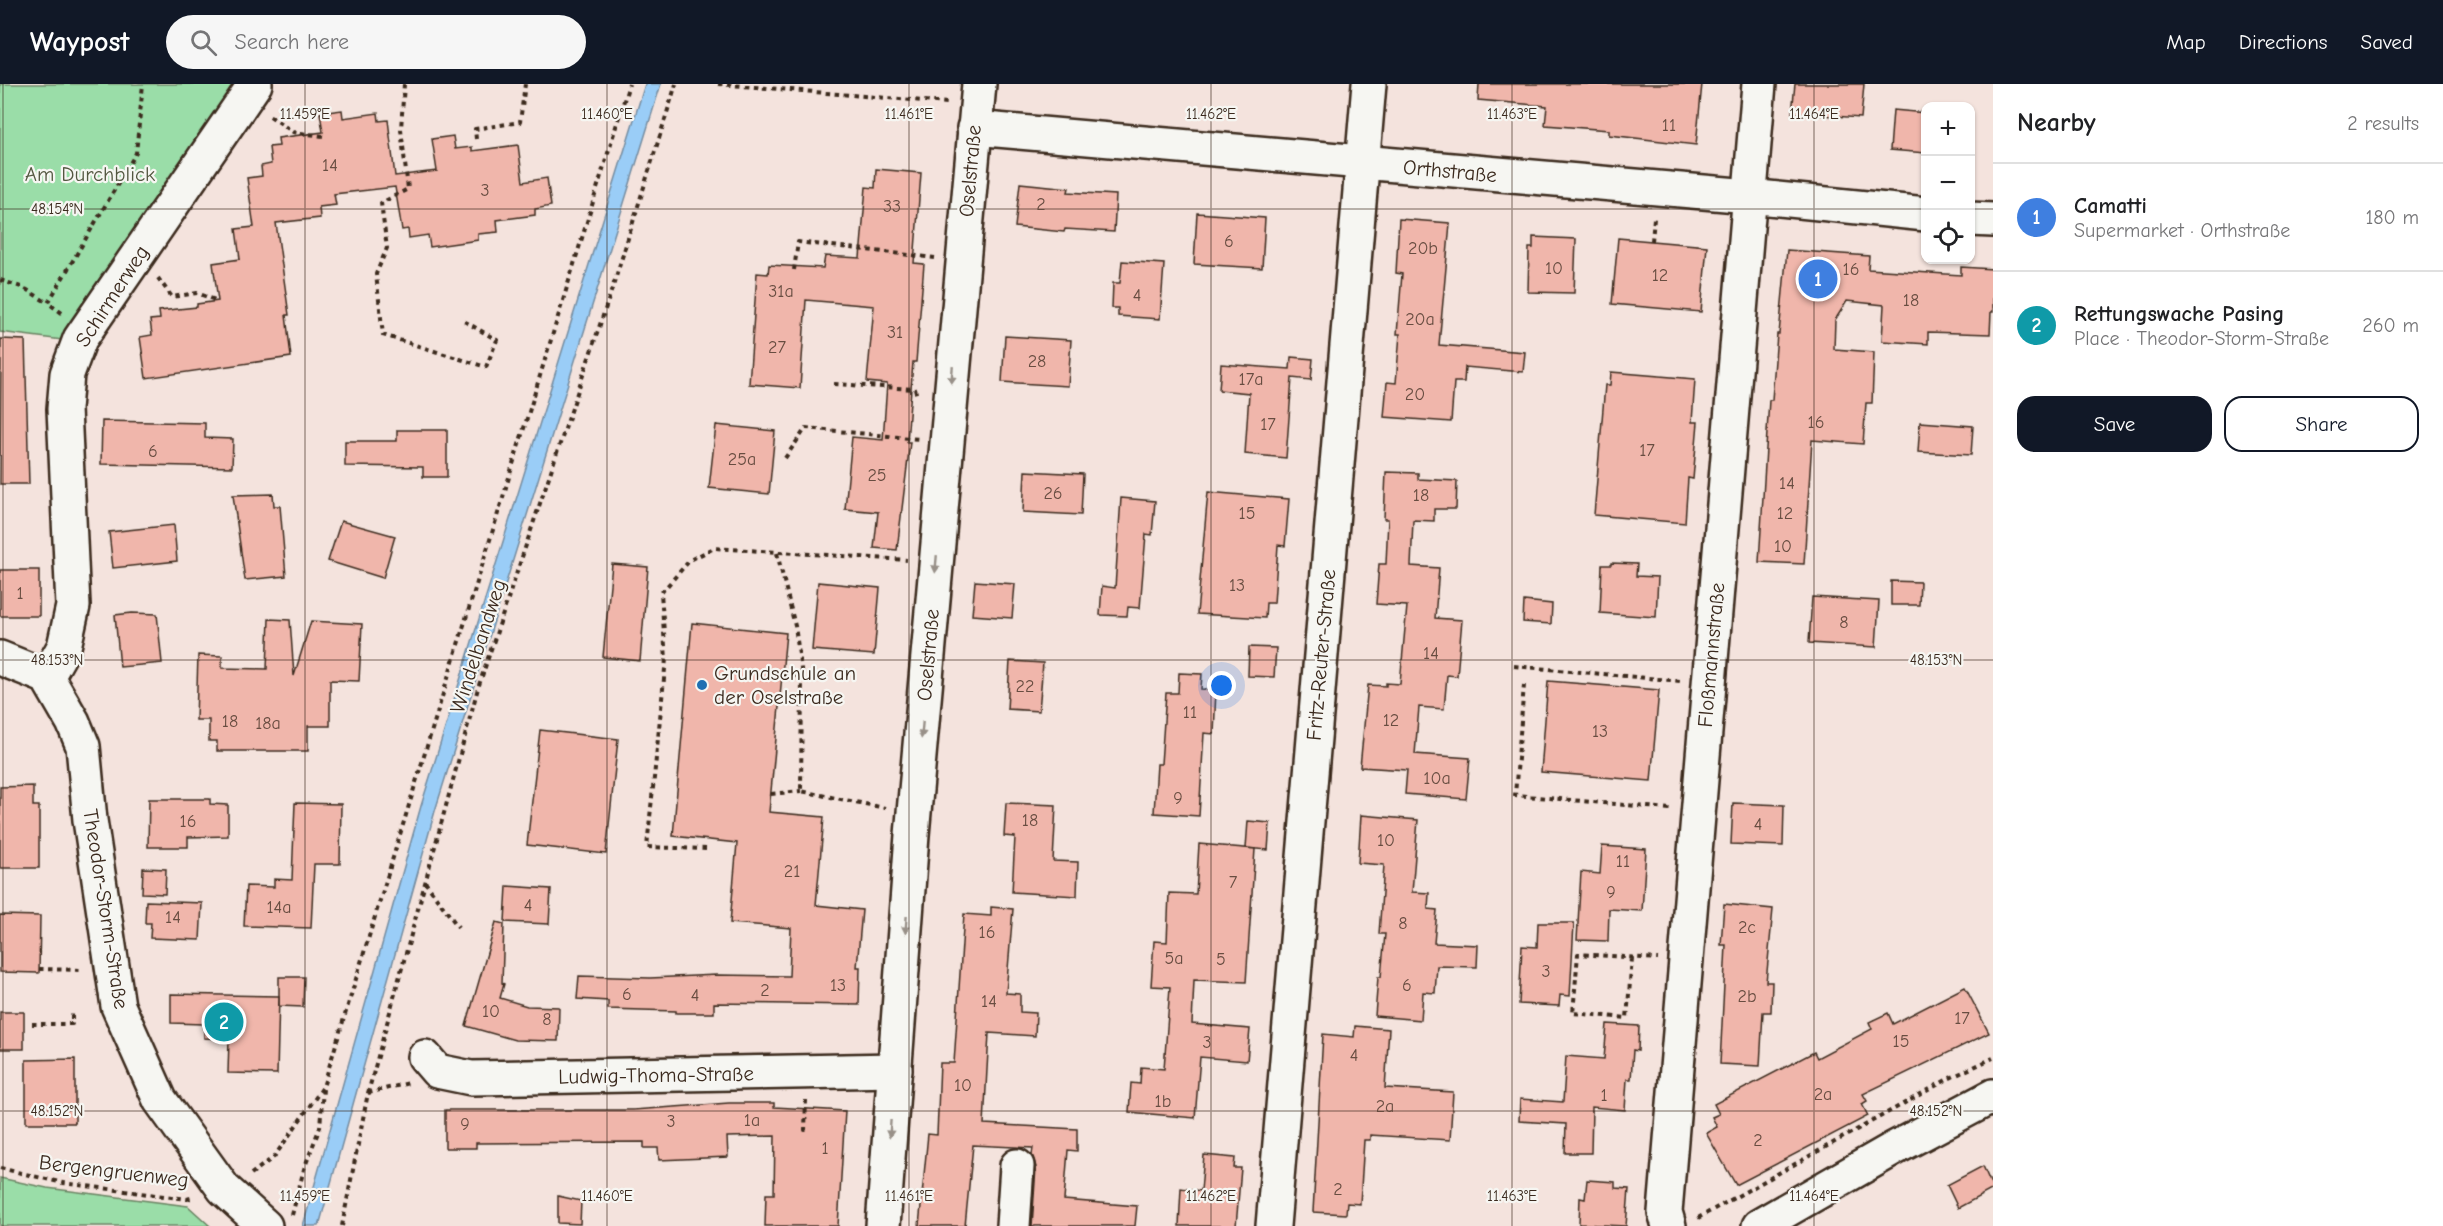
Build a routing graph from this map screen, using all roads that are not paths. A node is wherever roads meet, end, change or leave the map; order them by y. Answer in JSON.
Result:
{"nodes":[{"id":1,"x":255,"y":84,"type":"edge"},
{"id":2,"x":1369,"y":84,"type":"edge"},
{"id":3,"x":1759,"y":84,"type":"edge"},
{"id":4,"x":976,"y":106,"type":"edge"},
{"id":5,"x":1363,"y":164,"type":"junction"},
{"id":6,"x":1749,"y":196,"type":"junction"},
{"id":7,"x":1921,"y":213,"type":"edge"},
{"id":8,"x":1975,"y":219,"type":"edge"},
{"id":9,"x":1993,"y":220,"type":"edge"},
{"id":10,"x":0,"y":658,"type":"edge"},
{"id":11,"x":47,"y":677,"type":"junction"},
{"id":12,"x":431,"y":1064,"type":"road end"},
{"id":13,"x":895,"y":1070,"type":"junction"},
{"id":14,"x":1993,"y":1096,"type":"edge"},
{"id":15,"x":1017,"y":1166,"type":"dead end"},
{"id":16,"x":277,"y":1223,"type":"edge"},
{"id":17,"x":1682,"y":1223,"type":"edge"},
{"id":18,"x":883,"y":1226,"type":"edge"},
{"id":19,"x":1013,"y":1226,"type":"edge"},
{"id":20,"x":1273,"y":1226,"type":"edge"},
{"id":21,"x":1759,"y":1226,"type":"edge"}],
"edges":[{"from":1,"to":11,"type":"street","name":"Schirmerweg"},
{"from":2,"to":5,"type":"street","name":"Fritz-Reuter-Straße"},
{"from":3,"to":6,"type":"street","name":"Floßmannstraße"},
{"from":4,"to":5,"type":"street","name":"Orthstraße"},
{"from":4,"to":13,"type":"street","name":"Oselstraße","one_way":true},
{"from":5,"to":6,"type":"street","name":"Orthstraße"},
{"from":5,"to":20,"type":"street","name":"Fritz-Reuter-Straße"},
{"from":6,"to":7,"type":"street","name":"Orthstraße"},
{"from":6,"to":17,"type":"street","name":"Floßmannstraße"},
{"from":8,"to":9,"type":"street"},
{"from":10,"to":11,"type":"street"},
{"from":11,"to":16,"type":"street","name":"Theodor-Storm-Straße"},
{"from":12,"to":13,"type":"street","name":"Ludwig-Thoma-Straße"},
{"from":13,"to":18,"type":"street","name":"Oselstraße","one_way":true},
{"from":14,"to":21,"type":"street"},
{"from":15,"to":19,"type":"street"}]}
